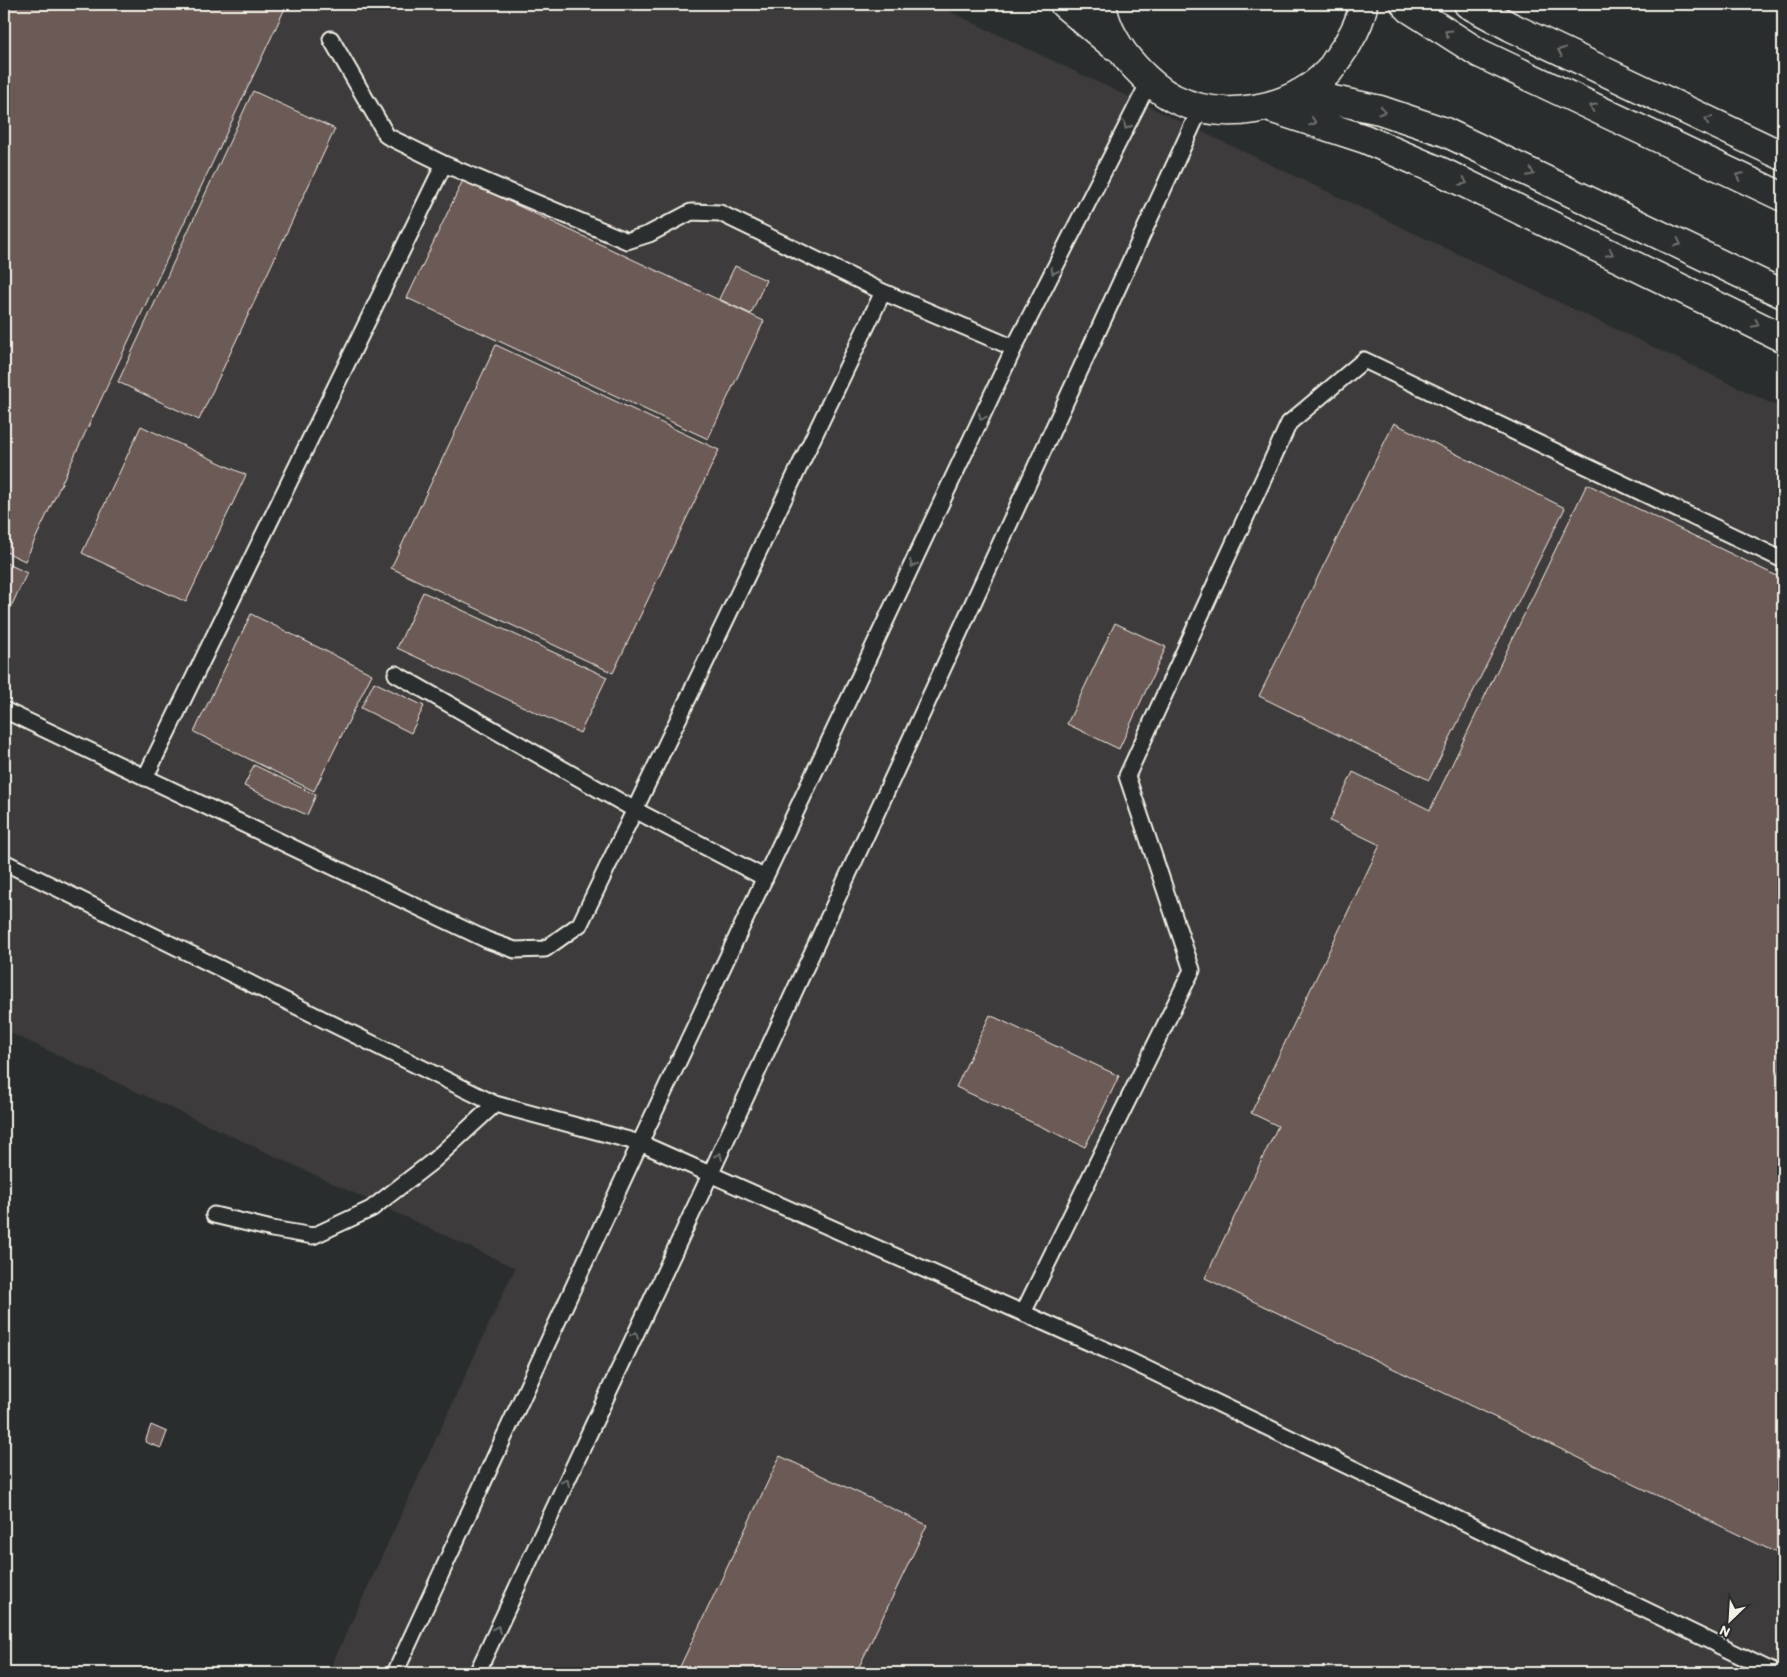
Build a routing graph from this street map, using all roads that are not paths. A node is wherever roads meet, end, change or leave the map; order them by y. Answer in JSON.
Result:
{"nodes":[{"id":1,"x":1064,"y":4,"type":"edge"},
{"id":2,"x":1363,"y":4,"type":"edge"},
{"id":3,"x":1404,"y":4,"type":"edge"},
{"id":4,"x":1468,"y":4,"type":"edge"},
{"id":5,"x":1100,"y":7,"type":"edge"},
{"id":6,"x":331,"y":38,"type":"dead end"},
{"id":7,"x":1120,"y":52,"type":"junction"},
{"id":8,"x":1148,"y":82,"type":"junction"},
{"id":9,"x":1300,"y":93,"type":"junction"},
{"id":10,"x":1266,"y":107,"type":"junction"},
{"id":11,"x":1201,"y":108,"type":"junction"},
{"id":12,"x":1783,"y":156,"type":"edge"},
{"id":13,"x":444,"y":164,"type":"junction"},
{"id":14,"x":1783,"y":197,"type":"edge"},
{"id":15,"x":883,"y":292,"type":"junction"},
{"id":16,"x":1783,"y":294,"type":"edge"},
{"id":17,"x":1783,"y":338,"type":"edge"},
{"id":18,"x":1014,"y":348,"type":"junction"},
{"id":19,"x":1783,"y":560,"type":"edge"},
{"id":20,"x":396,"y":674,"type":"dead end"},
{"id":21,"x":4,"y":710,"type":"edge"},
{"id":22,"x":145,"y":778,"type":"junction"},
{"id":23,"x":635,"y":810,"type":"junction"},
{"id":24,"x":4,"y":862,"type":"edge"},
{"id":25,"x":765,"y":878,"type":"junction"},
{"id":26,"x":495,"y":1104,"type":"junction"},
{"id":27,"x":640,"y":1143,"type":"junction"},
{"id":28,"x":710,"y":1175,"type":"junction"},
{"id":29,"x":214,"y":1215,"type":"dead end"},
{"id":30,"x":1023,"y":1313,"type":"junction"},
{"id":31,"x":395,"y":1673,"type":"edge"},
{"id":32,"x":476,"y":1673,"type":"edge"},
{"id":33,"x":1776,"y":1673,"type":"edge"}],
"edges":[{"from":1,"to":7,"type":"street"},
{"from":2,"to":9,"type":"street"},
{"from":14,"to":3,"type":"street","one_way":true},
{"from":12,"to":4,"type":"street","one_way":true},
{"from":5,"to":7,"type":"street"},
{"from":6,"to":13,"type":"lane"},
{"from":7,"to":8,"type":"street"},
{"from":8,"to":11,"type":"street"},
{"from":8,"to":18,"type":"lane","one_way":true},
{"from":9,"to":10,"type":"street"},
{"from":9,"to":16,"type":"street","one_way":true},
{"from":10,"to":11,"type":"street"},
{"from":10,"to":17,"type":"street","one_way":true},
{"from":28,"to":11,"type":"lane","one_way":true},
{"from":13,"to":15,"type":"lane"},
{"from":13,"to":22,"type":"lane"},
{"from":15,"to":18,"type":"lane"},
{"from":15,"to":23,"type":"lane"},
{"from":18,"to":25,"type":"lane","one_way":true},
{"from":19,"to":30,"type":"lane"},
{"from":20,"to":23,"type":"lane"},
{"from":21,"to":22,"type":"lane"},
{"from":22,"to":23,"type":"lane"},
{"from":23,"to":25,"type":"lane"},
{"from":24,"to":26,"type":"lane"},
{"from":25,"to":27,"type":"lane"},
{"from":26,"to":27,"type":"lane"},
{"from":26,"to":29,"type":"lane"},
{"from":27,"to":28,"type":"lane"},
{"from":27,"to":31,"type":"lane"},
{"from":28,"to":30,"type":"lane"},
{"from":32,"to":28,"type":"lane","one_way":true},
{"from":30,"to":33,"type":"lane"}]}
